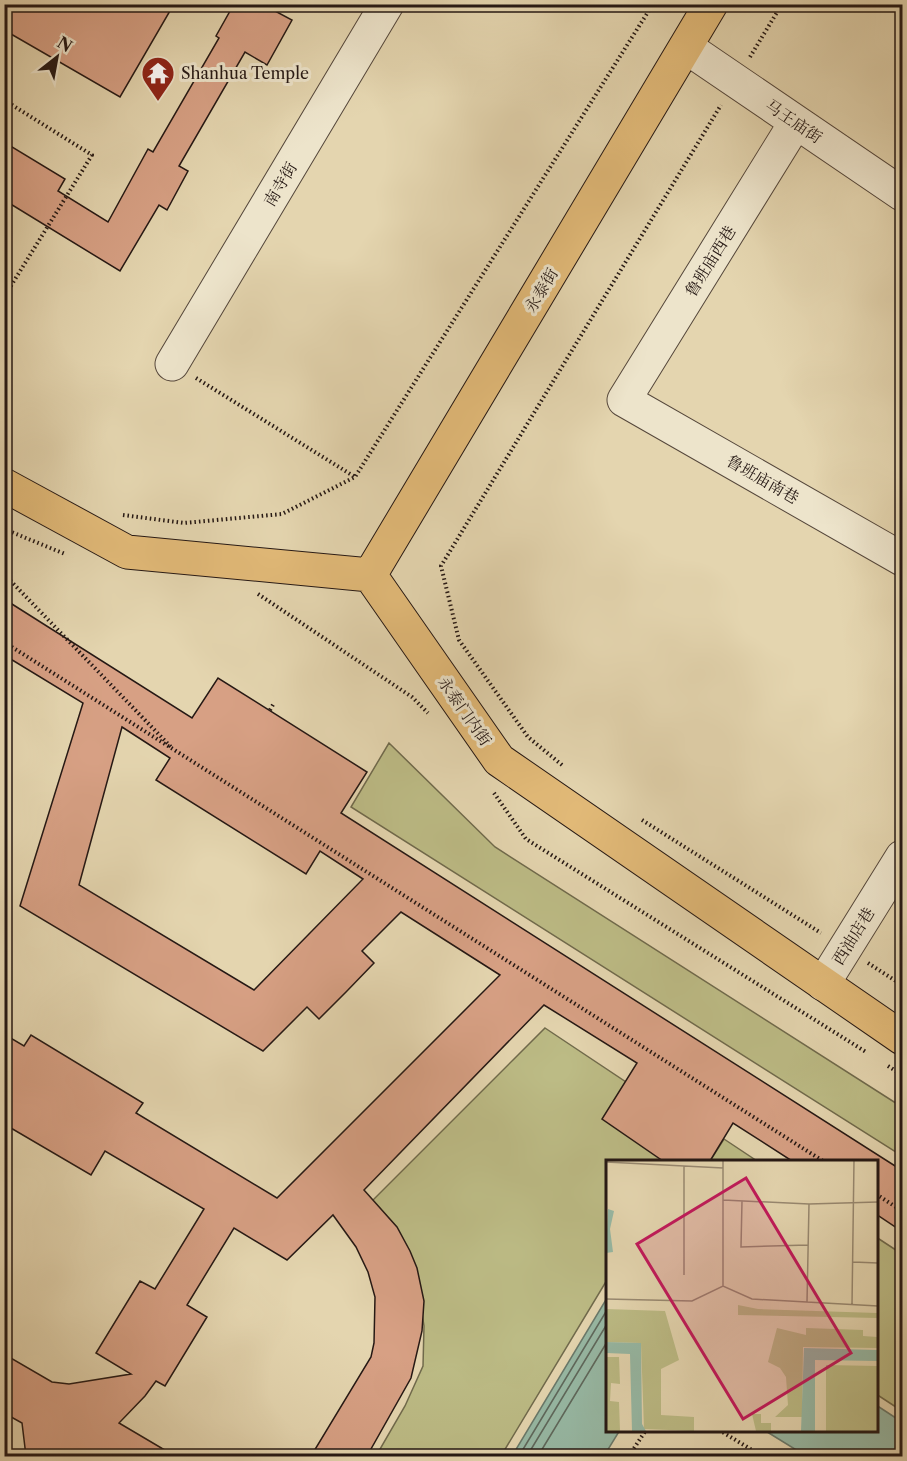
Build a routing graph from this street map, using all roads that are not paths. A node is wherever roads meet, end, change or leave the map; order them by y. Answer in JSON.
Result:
{"nodes":[{"id":1,"x":387,"y":4,"type":"edge"},
{"id":2,"x":711,"y":4,"type":"edge"},
{"id":3,"x":686,"y":47,"type":"junction"},
{"id":4,"x":796,"y":122,"type":"junction"},
{"id":5,"x":903,"y":194,"type":"edge"},
{"id":6,"x":172,"y":364,"type":"road end"},
{"id":7,"x":624,"y":400,"type":"joint"},
{"id":8,"x":4,"y":486,"type":"edge"},
{"id":9,"x":903,"y":559,"type":"edge"},
{"id":10,"x":370,"y":575,"type":"junction"},
{"id":11,"x":903,"y":857,"type":"edge"},
{"id":12,"x":823,"y":984,"type":"junction"},
{"id":13,"x":893,"y":1050,"type":"edge"}],
"edges":[{"from":1,"to":6,"type":"street","name":"南寺街"},
{"from":2,"to":3,"type":"main road","name":"永泰街"},
{"from":3,"to":4,"type":"street","name":"马王庙街"},
{"from":3,"to":10,"type":"main road","name":"永泰街"},
{"from":4,"to":5,"type":"street","name":"马王庙街"},
{"from":4,"to":7,"type":"street","name":"鲁班庙西巷"},
{"from":7,"to":9,"type":"street","name":"鲁班庙南巷"},
{"from":8,"to":10,"type":"main road"},
{"from":10,"to":12,"type":"main road","name":"永泰门内街"},
{"from":11,"to":12,"type":"street","name":"西油店巷"},
{"from":12,"to":13,"type":"main road","name":"永泰门内街"}]}
